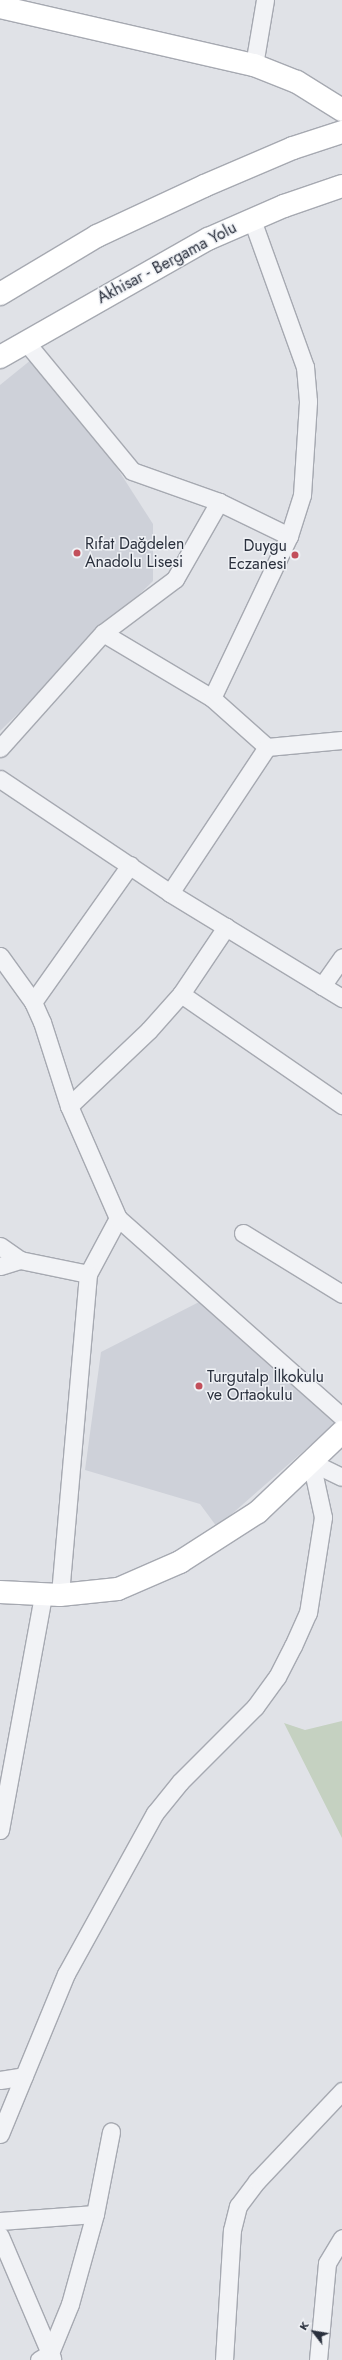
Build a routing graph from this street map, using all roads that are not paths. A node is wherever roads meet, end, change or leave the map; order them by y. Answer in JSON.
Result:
{"nodes":[{"id":1,"x":265,"y":0,"type":"edge"},
{"id":2,"x":0,"y":7,"type":"edge"},
{"id":3,"x":254,"y":65,"type":"junction"},
{"id":4,"x":342,"y":110,"type":"edge"},
{"id":5,"x":342,"y":132,"type":"edge"},
{"id":6,"x":342,"y":186,"type":"edge"},
{"id":7,"x":252,"y":220,"type":"junction"},
{"id":8,"x":0,"y":294,"type":"edge"},
{"id":9,"x":25,"y":340,"type":"junction"},
{"id":10,"x":0,"y":357,"type":"edge"},
{"id":11,"x":219,"y":502,"type":"junction"},
{"id":12,"x":289,"y":536,"type":"junction"},
{"id":13,"x":103,"y":633,"type":"junction"},
{"id":14,"x":212,"y":698,"type":"junction"},
{"id":15,"x":342,"y":740,"type":"edge"},
{"id":16,"x":267,"y":747,"type":"junction"},
{"id":17,"x":0,"y":748,"type":"edge"},
{"id":18,"x":0,"y":779,"type":"edge"},
{"id":19,"x":130,"y":865,"type":"junction"},
{"id":20,"x":170,"y":893,"type":"junction"},
{"id":21,"x":226,"y":927,"type":"junction"},
{"id":22,"x":0,"y":956,"type":"edge"},
{"id":23,"x":342,"y":957,"type":"edge"},
{"id":24,"x":322,"y":986,"type":"junction"},
{"id":25,"x":181,"y":994,"type":"junction"},
{"id":26,"x":342,"y":998,"type":"edge"},
{"id":27,"x":33,"y":1002,"type":"junction"},
{"id":28,"x":342,"y":1105,"type":"edge"},
{"id":29,"x":68,"y":1106,"type":"junction"},
{"id":30,"x":118,"y":1218,"type":"junction"},
{"id":31,"x":243,"y":1233,"type":"dead end"},
{"id":32,"x":0,"y":1246,"type":"edge"},
{"id":33,"x":20,"y":1260,"type":"junction"},
{"id":34,"x":0,"y":1266,"type":"edge"},
{"id":35,"x":88,"y":1274,"type":"junction"},
{"id":36,"x":342,"y":1294,"type":"edge"},
{"id":37,"x":342,"y":1417,"type":"edge"},
{"id":38,"x":342,"y":1432,"type":"edge"},
{"id":39,"x":311,"y":1462,"type":"junction"},
{"id":40,"x":342,"y":1477,"type":"edge"},
{"id":41,"x":0,"y":1592,"type":"edge"},
{"id":42,"x":51,"y":1595,"type":"junction"},
{"id":43,"x":6,"y":1756,"type":"edge"},
{"id":44,"x":0,"y":1830,"type":"edge"},
{"id":45,"x":24,"y":2076,"type":"junction"},
{"id":46,"x":0,"y":2080,"type":"edge"},
{"id":47,"x":342,"y":2090,"type":"edge"},
{"id":48,"x":111,"y":2132,"type":"dead end"},
{"id":49,"x":0,"y":2134,"type":"edge"},
{"id":50,"x":95,"y":2214,"type":"junction"},
{"id":51,"x":0,"y":2221,"type":"edge"},
{"id":52,"x":0,"y":2236,"type":"edge"},
{"id":53,"x":342,"y":2238,"type":"edge"},
{"id":54,"x":47,"y":2358,"type":"edge"},
{"id":55,"x":224,"y":2360,"type":"edge"},
{"id":56,"x":318,"y":2360,"type":"edge"}],
"edges":[{"from":1,"to":3,"type":"street"},
{"from":2,"to":3,"type":"main road"},
{"from":3,"to":4,"type":"main road"},
{"from":5,"to":8,"type":"main road"},
{"from":6,"to":7,"type":"main road","name":"Akhisar - Bergama Yolu"},
{"from":7,"to":9,"type":"main road","name":"Akhisar - Bergama Yolu"},
{"from":7,"to":12,"type":"street"},
{"from":9,"to":10,"type":"main road","name":"Akhisar - Bergama Yolu"},
{"from":9,"to":11,"type":"street"},
{"from":11,"to":12,"type":"street"},
{"from":11,"to":13,"type":"street"},
{"from":12,"to":14,"type":"street"},
{"from":13,"to":14,"type":"street"},
{"from":13,"to":17,"type":"street"},
{"from":14,"to":16,"type":"street"},
{"from":15,"to":16,"type":"street"},
{"from":16,"to":20,"type":"street"},
{"from":18,"to":19,"type":"street"},
{"from":19,"to":20,"type":"street"},
{"from":19,"to":27,"type":"street"},
{"from":20,"to":21,"type":"street"},
{"from":21,"to":24,"type":"street"},
{"from":21,"to":25,"type":"street"},
{"from":22,"to":27,"type":"street"},
{"from":23,"to":24,"type":"street"},
{"from":24,"to":26,"type":"street"},
{"from":25,"to":28,"type":"street"},
{"from":25,"to":29,"type":"street"},
{"from":27,"to":29,"type":"street"},
{"from":29,"to":30,"type":"street"},
{"from":30,"to":35,"type":"street"},
{"from":30,"to":37,"type":"street"},
{"from":31,"to":36,"type":"street"},
{"from":32,"to":33,"type":"street"},
{"from":33,"to":34,"type":"street"},
{"from":33,"to":35,"type":"street"},
{"from":35,"to":42,"type":"street"},
{"from":38,"to":39,"type":"main road"},
{"from":39,"to":40,"type":"street"},
{"from":39,"to":42,"type":"main road"},
{"from":39,"to":45,"type":"street"},
{"from":41,"to":42,"type":"main road"},
{"from":42,"to":43,"type":"street"},
{"from":43,"to":44,"type":"street"},
{"from":45,"to":46,"type":"street"},
{"from":45,"to":49,"type":"street"},
{"from":47,"to":55,"type":"street"},
{"from":48,"to":50,"type":"street"},
{"from":50,"to":51,"type":"street"},
{"from":50,"to":54,"type":"street"},
{"from":52,"to":54,"type":"street"},
{"from":53,"to":56,"type":"street"}]}
